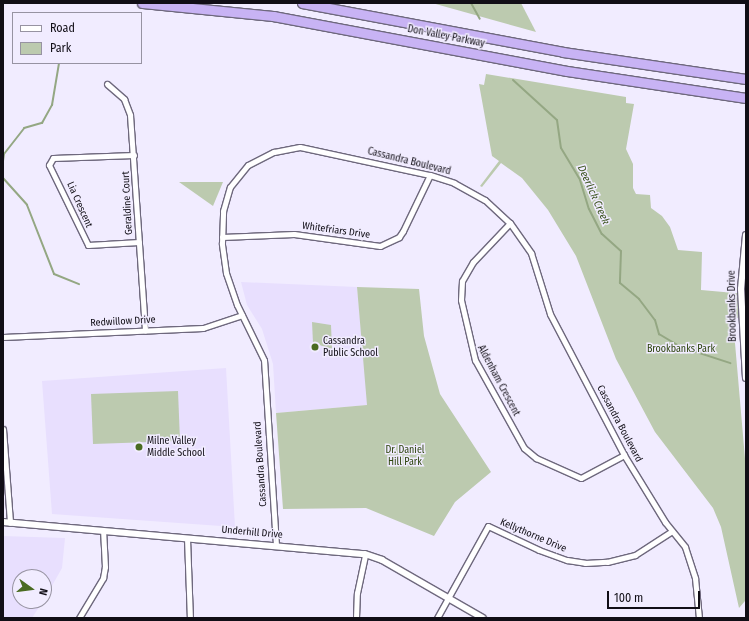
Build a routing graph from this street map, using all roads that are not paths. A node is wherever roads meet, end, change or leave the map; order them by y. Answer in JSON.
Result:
{"nodes":[{"id":1,"x":142,"y":3,"type":"edge"},
{"id":2,"x":302,"y":3,"type":"edge"},
{"id":3,"x":744,"y":78,"type":"edge"},
{"id":4,"x":107,"y":84,"type":"dead end"},
{"id":5,"x":744,"y":98,"type":"edge"},
{"id":6,"x":134,"y":155,"type":"junction"},
{"id":7,"x":430,"y":175,"type":"junction"},
{"id":8,"x":510,"y":223,"type":"junction"},
{"id":9,"x":746,"y":234,"type":"edge"},
{"id":10,"x":222,"y":237,"type":"junction"},
{"id":11,"x":139,"y":242,"type":"junction"},
{"id":12,"x":745,"y":242,"type":"edge"},
{"id":13,"x":242,"y":315,"type":"junction"},
{"id":14,"x":145,"y":330,"type":"junction"},
{"id":15,"x":3,"y":337,"type":"edge"},
{"id":16,"x":746,"y":378,"type":"edge"},
{"id":17,"x":3,"y":429,"type":"edge"},
{"id":18,"x":624,"y":455,"type":"junction"},
{"id":19,"x":6,"y":522,"type":"edge"},
{"id":20,"x":103,"y":531,"type":"junction"},
{"id":21,"x":672,"y":531,"type":"junction"},
{"id":22,"x":186,"y":538,"type":"junction"},
{"id":23,"x":276,"y":545,"type":"junction"},
{"id":24,"x":365,"y":554,"type":"junction"},
{"id":25,"x":447,"y":599,"type":"junction"},
{"id":26,"x":80,"y":618,"type":"edge"},
{"id":27,"x":190,"y":618,"type":"edge"},
{"id":28,"x":356,"y":618,"type":"edge"},
{"id":29,"x":438,"y":618,"type":"edge"},
{"id":30,"x":483,"y":618,"type":"edge"},
{"id":31,"x":699,"y":618,"type":"edge"}],
"edges":[{"from":1,"to":5,"type":"highway","name":"Don Valley Parkway"},
{"from":2,"to":3,"type":"highway","name":"Don Valley Parkway"},
{"from":4,"to":6,"type":"street","name":"Geraldine Court"},
{"from":6,"to":11,"type":"street","name":"Geraldine Court"},
{"from":6,"to":11,"type":"street","name":"Lia Crescent"},
{"from":7,"to":8,"type":"street","name":"Cassandra Boulevard"},
{"from":7,"to":10,"type":"street","name":"Whitefriars Drive"},
{"from":7,"to":10,"type":"street","name":"Cassandra Boulevard"},
{"from":8,"to":18,"type":"street","name":"Cassandra Boulevard"},
{"from":8,"to":18,"type":"street","name":"Aldenham Crescent"},
{"from":9,"to":12,"type":"street","name":"Brookbanks Drive"},
{"from":10,"to":13,"type":"street","name":"Cassandra Boulevard"},
{"from":11,"to":14,"type":"street","name":"Geraldine Court"},
{"from":12,"to":16,"type":"street","name":"Brookbanks Drive"},
{"from":13,"to":14,"type":"street","name":"Redwillow Drive"},
{"from":13,"to":23,"type":"street","name":"Cassandra Boulevard"},
{"from":14,"to":15,"type":"street","name":"Redwillow Drive"},
{"from":17,"to":19,"type":"street"},
{"from":18,"to":21,"type":"street","name":"Cassandra Boulevard"},
{"from":19,"to":20,"type":"street","name":"Underhill Drive"},
{"from":20,"to":22,"type":"street","name":"Underhill Drive"},
{"from":20,"to":26,"type":"street"},
{"from":21,"to":25,"type":"street","name":"Kellythorne Drive"},
{"from":21,"to":31,"type":"street","name":"Cassandra Boulevard"},
{"from":22,"to":23,"type":"street","name":"Underhill Drive"},
{"from":22,"to":27,"type":"street"},
{"from":23,"to":24,"type":"street","name":"Underhill Drive"},
{"from":24,"to":25,"type":"street","name":"Underhill Drive"},
{"from":24,"to":28,"type":"street"},
{"from":25,"to":29,"type":"street"},
{"from":25,"to":30,"type":"street","name":"Underhill Drive"}]}
